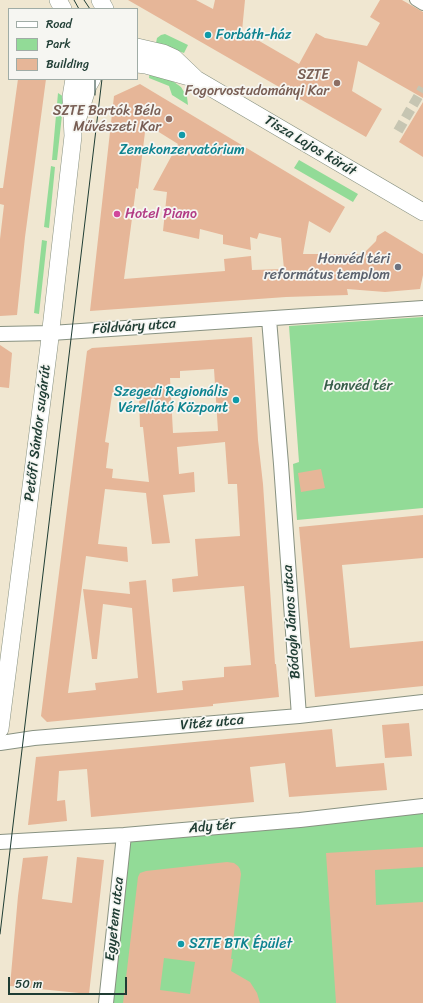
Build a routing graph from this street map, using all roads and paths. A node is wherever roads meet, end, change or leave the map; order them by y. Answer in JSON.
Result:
{"nodes":[{"id":1,"x":415,"y":0,"type":"edge"},
{"id":2,"x":423,"y":5,"type":"edge"},
{"id":3,"x":138,"y":47,"type":"edge"},
{"id":4,"x":138,"y":64,"type":"edge"},
{"id":5,"x":196,"y":79,"type":"junction"},
{"id":6,"x":74,"y":80,"type":"edge"},
{"id":7,"x":91,"y":80,"type":"edge"},
{"id":8,"x":73,"y":136,"type":"junction"},
{"id":9,"x":423,"y":212,"type":"edge"},
{"id":10,"x":423,"y":308,"type":"edge"},
{"id":11,"x":269,"y":319,"type":"junction"},
{"id":12,"x":51,"y":333,"type":"junction"},
{"id":13,"x":0,"y":334,"type":"edge"},
{"id":14,"x":423,"y":702,"type":"edge"},
{"id":15,"x":299,"y":716,"type":"junction"},
{"id":16,"x":0,"y":729,"type":"edge"},
{"id":17,"x":0,"y":743,"type":"edge"},
{"id":18,"x":423,"y":806,"type":"edge"},
{"id":19,"x":124,"y":835,"type":"junction"},
{"id":20,"x":0,"y":842,"type":"edge"},
{"id":21,"x":106,"y":1003,"type":"edge"}],
"edges":[{"from":1,"to":2,"type":"street"},
{"from":3,"to":5,"type":"street","name":"Tisza Lajos körút"},
{"from":4,"to":5,"type":"street","name":"Tisza Lajos körút"},
{"from":5,"to":9,"type":"street","name":"Tisza Lajos körút"},
{"from":6,"to":8,"type":"street","name":"Petőfi Sándor sugárút"},
{"from":7,"to":8,"type":"street","name":"Petőfi Sándor sugárút"},
{"from":8,"to":12,"type":"street","name":"Petőfi Sándor sugárút"},
{"from":10,"to":11,"type":"street"},
{"from":11,"to":12,"type":"street","name":"Földváry utca"},
{"from":11,"to":15,"type":"street","name":"Bódogh János utca"},
{"from":12,"to":13,"type":"street","name":"Földváry utca"},
{"from":12,"to":16,"type":"street","name":"Petőfi Sándor sugárút"},
{"from":14,"to":15,"type":"street","name":"Vitéz utca"},
{"from":15,"to":17,"type":"street","name":"Vitéz utca"},
{"from":18,"to":19,"type":"street","name":"Ady tér"},
{"from":19,"to":20,"type":"street","name":"Ady tér"},
{"from":19,"to":21,"type":"street","name":"Egyetem utca"}]}
